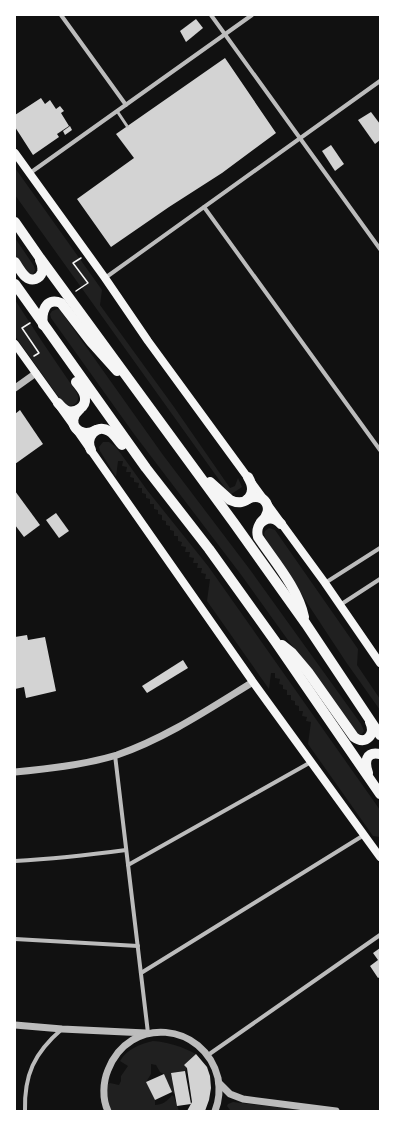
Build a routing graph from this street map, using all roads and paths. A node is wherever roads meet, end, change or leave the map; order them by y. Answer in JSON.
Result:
{"nodes":[{"id":1,"x":61,"y":15,"type":"edge"},
{"id":2,"x":211,"y":15,"type":"edge"},
{"id":3,"x":252,"y":15,"type":"edge"},
{"id":4,"x":225,"y":34,"type":"junction"},
{"id":5,"x":380,"y":82,"type":"edge"},
{"id":6,"x":126,"y":105,"type":"junction"},
{"id":7,"x":116,"y":111,"type":"junction"},
{"id":8,"x":127,"y":126,"type":"dead end"},
{"id":9,"x":300,"y":139,"type":"junction"},
{"id":10,"x":15,"y":153,"type":"edge"},
{"id":11,"x":30,"y":174,"type":"junction"},
{"id":12,"x":204,"y":207,"type":"junction"},
{"id":13,"x":15,"y":222,"type":"edge"},
{"id":14,"x":380,"y":249,"type":"edge"},
{"id":15,"x":40,"y":258,"type":"junction"},
{"id":16,"x":15,"y":262,"type":"edge"},
{"id":17,"x":73,"y":263,"type":"dead end"},
{"id":18,"x":105,"y":278,"type":"junction"},
{"id":19,"x":88,"y":283,"type":"dead end"},
{"id":20,"x":15,"y":284,"type":"edge"},
{"id":21,"x":42,"y":324,"type":"junction"},
{"id":22,"x":22,"y":328,"type":"dead end"},
{"id":23,"x":15,"y":344,"type":"edge"},
{"id":24,"x":39,"y":353,"type":"dead end"},
{"id":25,"x":36,"y":373,"type":"junction"},
{"id":26,"x":15,"y":388,"type":"edge"},
{"id":27,"x":141,"y":395,"type":"junction"},
{"id":28,"x":58,"y":403,"type":"junction"},
{"id":29,"x":79,"y":410,"type":"junction"},
{"id":30,"x":76,"y":429,"type":"junction"},
{"id":31,"x":96,"y":430,"type":"junction"},
{"id":32,"x":91,"y":450,"type":"junction"},
{"id":33,"x":380,"y":450,"type":"edge"},
{"id":34,"x":146,"y":468,"type":"junction"},
{"id":35,"x":194,"y":468,"type":"junction"},
{"id":36,"x":248,"y":478,"type":"junction"},
{"id":37,"x":248,"y":499,"type":"junction"},
{"id":38,"x":266,"y":503,"type":"junction"},
{"id":39,"x":261,"y":522,"type":"junction"},
{"id":40,"x":281,"y":524,"type":"junction"},
{"id":41,"x":380,"y":548,"type":"edge"},
{"id":42,"x":380,"y":579,"type":"edge"},
{"id":43,"x":325,"y":583,"type":"junction"},
{"id":44,"x":340,"y":605,"type":"junction"},
{"id":45,"x":306,"y":624,"type":"junction"},
{"id":46,"x":275,"y":641,"type":"junction"},
{"id":47,"x":380,"y":662,"type":"edge"},
{"id":48,"x":253,"y":682,"type":"junction"},
{"id":49,"x":369,"y":719,"type":"junction"},
{"id":50,"x":380,"y":735,"type":"edge"},
{"id":51,"x":380,"y":754,"type":"edge"},
{"id":52,"x":115,"y":755,"type":"junction"},
{"id":53,"x":311,"y":762,"type":"junction"},
{"id":54,"x":15,"y":772,"type":"edge"},
{"id":55,"x":372,"y":782,"type":"junction"},
{"id":56,"x":380,"y":794,"type":"edge"},
{"id":57,"x":364,"y":834,"type":"junction"},
{"id":58,"x":126,"y":850,"type":"junction"},
{"id":59,"x":380,"y":857,"type":"edge"},
{"id":60,"x":15,"y":861,"type":"edge"},
{"id":61,"x":128,"y":865,"type":"junction"},
{"id":62,"x":380,"y":935,"type":"edge"},
{"id":63,"x":15,"y":939,"type":"edge"},
{"id":64,"x":138,"y":946,"type":"junction"},
{"id":65,"x":141,"y":974,"type":"junction"},
{"id":66,"x":15,"y":1025,"type":"edge"},
{"id":67,"x":62,"y":1029,"type":"junction"},
{"id":68,"x":148,"y":1033,"type":"junction"},
{"id":69,"x":208,"y":1055,"type":"junction"},
{"id":70,"x":219,"y":1083,"type":"junction"},
{"id":71,"x":25,"y":1111,"type":"edge"},
{"id":72,"x":108,"y":1111,"type":"edge"},
{"id":73,"x":215,"y":1111,"type":"edge"},
{"id":74,"x":336,"y":1111,"type":"edge"}],
"edges":[{"from":1,"to":6,"type":"street"},
{"from":2,"to":4,"type":"street"},
{"from":3,"to":4,"type":"street"},
{"from":4,"to":6,"type":"street"},
{"from":4,"to":9,"type":"street"},
{"from":5,"to":9,"type":"street"},
{"from":6,"to":7,"type":"street"},
{"from":7,"to":8,"type":"lane"},
{"from":7,"to":11,"type":"street"},
{"from":9,"to":12,"type":"street"},
{"from":9,"to":14,"type":"street"},
{"from":10,"to":11,"type":"main road"},
{"from":11,"to":18,"type":"main road"},
{"from":12,"to":18,"type":"street"},
{"from":12,"to":33,"type":"street"},
{"from":13,"to":15,"type":"highway"},
{"from":15,"to":16,"type":"highway"},
{"from":15,"to":27,"type":"highway"},
{"from":17,"to":19,"type":"path"},
{"from":18,"to":36,"type":"main road"},
{"from":20,"to":21,"type":"highway"},
{"from":21,"to":27,"type":"highway"},
{"from":21,"to":29,"type":"highway"},
{"from":21,"to":34,"type":"highway"},
{"from":22,"to":24,"type":"path"},
{"from":23,"to":25,"type":"main road"},
{"from":25,"to":26,"type":"street"},
{"from":25,"to":28,"type":"main road"},
{"from":27,"to":35,"type":"highway"},
{"from":28,"to":29,"type":"highway"},
{"from":28,"to":30,"type":"main road"},
{"from":29,"to":30,"type":"highway"},
{"from":30,"to":31,"type":"highway"},
{"from":30,"to":32,"type":"main road"},
{"from":31,"to":32,"type":"highway"},
{"from":31,"to":34,"type":"highway"},
{"from":32,"to":48,"type":"main road"},
{"from":34,"to":46,"type":"highway"},
{"from":35,"to":37,"type":"highway"},
{"from":35,"to":45,"type":"highway"},
{"from":36,"to":37,"type":"highway"},
{"from":36,"to":38,"type":"main road"},
{"from":37,"to":38,"type":"highway"},
{"from":38,"to":39,"type":"highway"},
{"from":38,"to":40,"type":"main road"},
{"from":39,"to":40,"type":"highway"},
{"from":39,"to":45,"type":"highway"},
{"from":40,"to":43,"type":"main road"},
{"from":41,"to":43,"type":"street"},
{"from":42,"to":44,"type":"street"},
{"from":43,"to":44,"type":"main road"},
{"from":44,"to":47,"type":"main road"},
{"from":45,"to":49,"type":"highway"},
{"from":46,"to":49,"type":"highway"},
{"from":46,"to":55,"type":"highway"},
{"from":48,"to":52,"type":"street"},
{"from":48,"to":53,"type":"main road"},
{"from":49,"to":50,"type":"highway"},
{"from":51,"to":55,"type":"highway"},
{"from":52,"to":54,"type":"street"},
{"from":52,"to":58,"type":"street"},
{"from":53,"to":57,"type":"main road"},
{"from":53,"to":61,"type":"street"},
{"from":55,"to":56,"type":"highway"},
{"from":57,"to":59,"type":"main road"},
{"from":57,"to":65,"type":"street"},
{"from":58,"to":60,"type":"street"},
{"from":58,"to":61,"type":"street"},
{"from":61,"to":64,"type":"street"},
{"from":62,"to":69,"type":"street"},
{"from":63,"to":64,"type":"street"},
{"from":64,"to":65,"type":"street"},
{"from":65,"to":68,"type":"street"},
{"from":66,"to":67,"type":"street"},
{"from":67,"to":68,"type":"street"},
{"from":67,"to":71,"type":"street"},
{"from":68,"to":69,"type":"street"},
{"from":68,"to":72,"type":"street"},
{"from":69,"to":70,"type":"street"},
{"from":70,"to":73,"type":"street"},
{"from":70,"to":74,"type":"street"}]}
